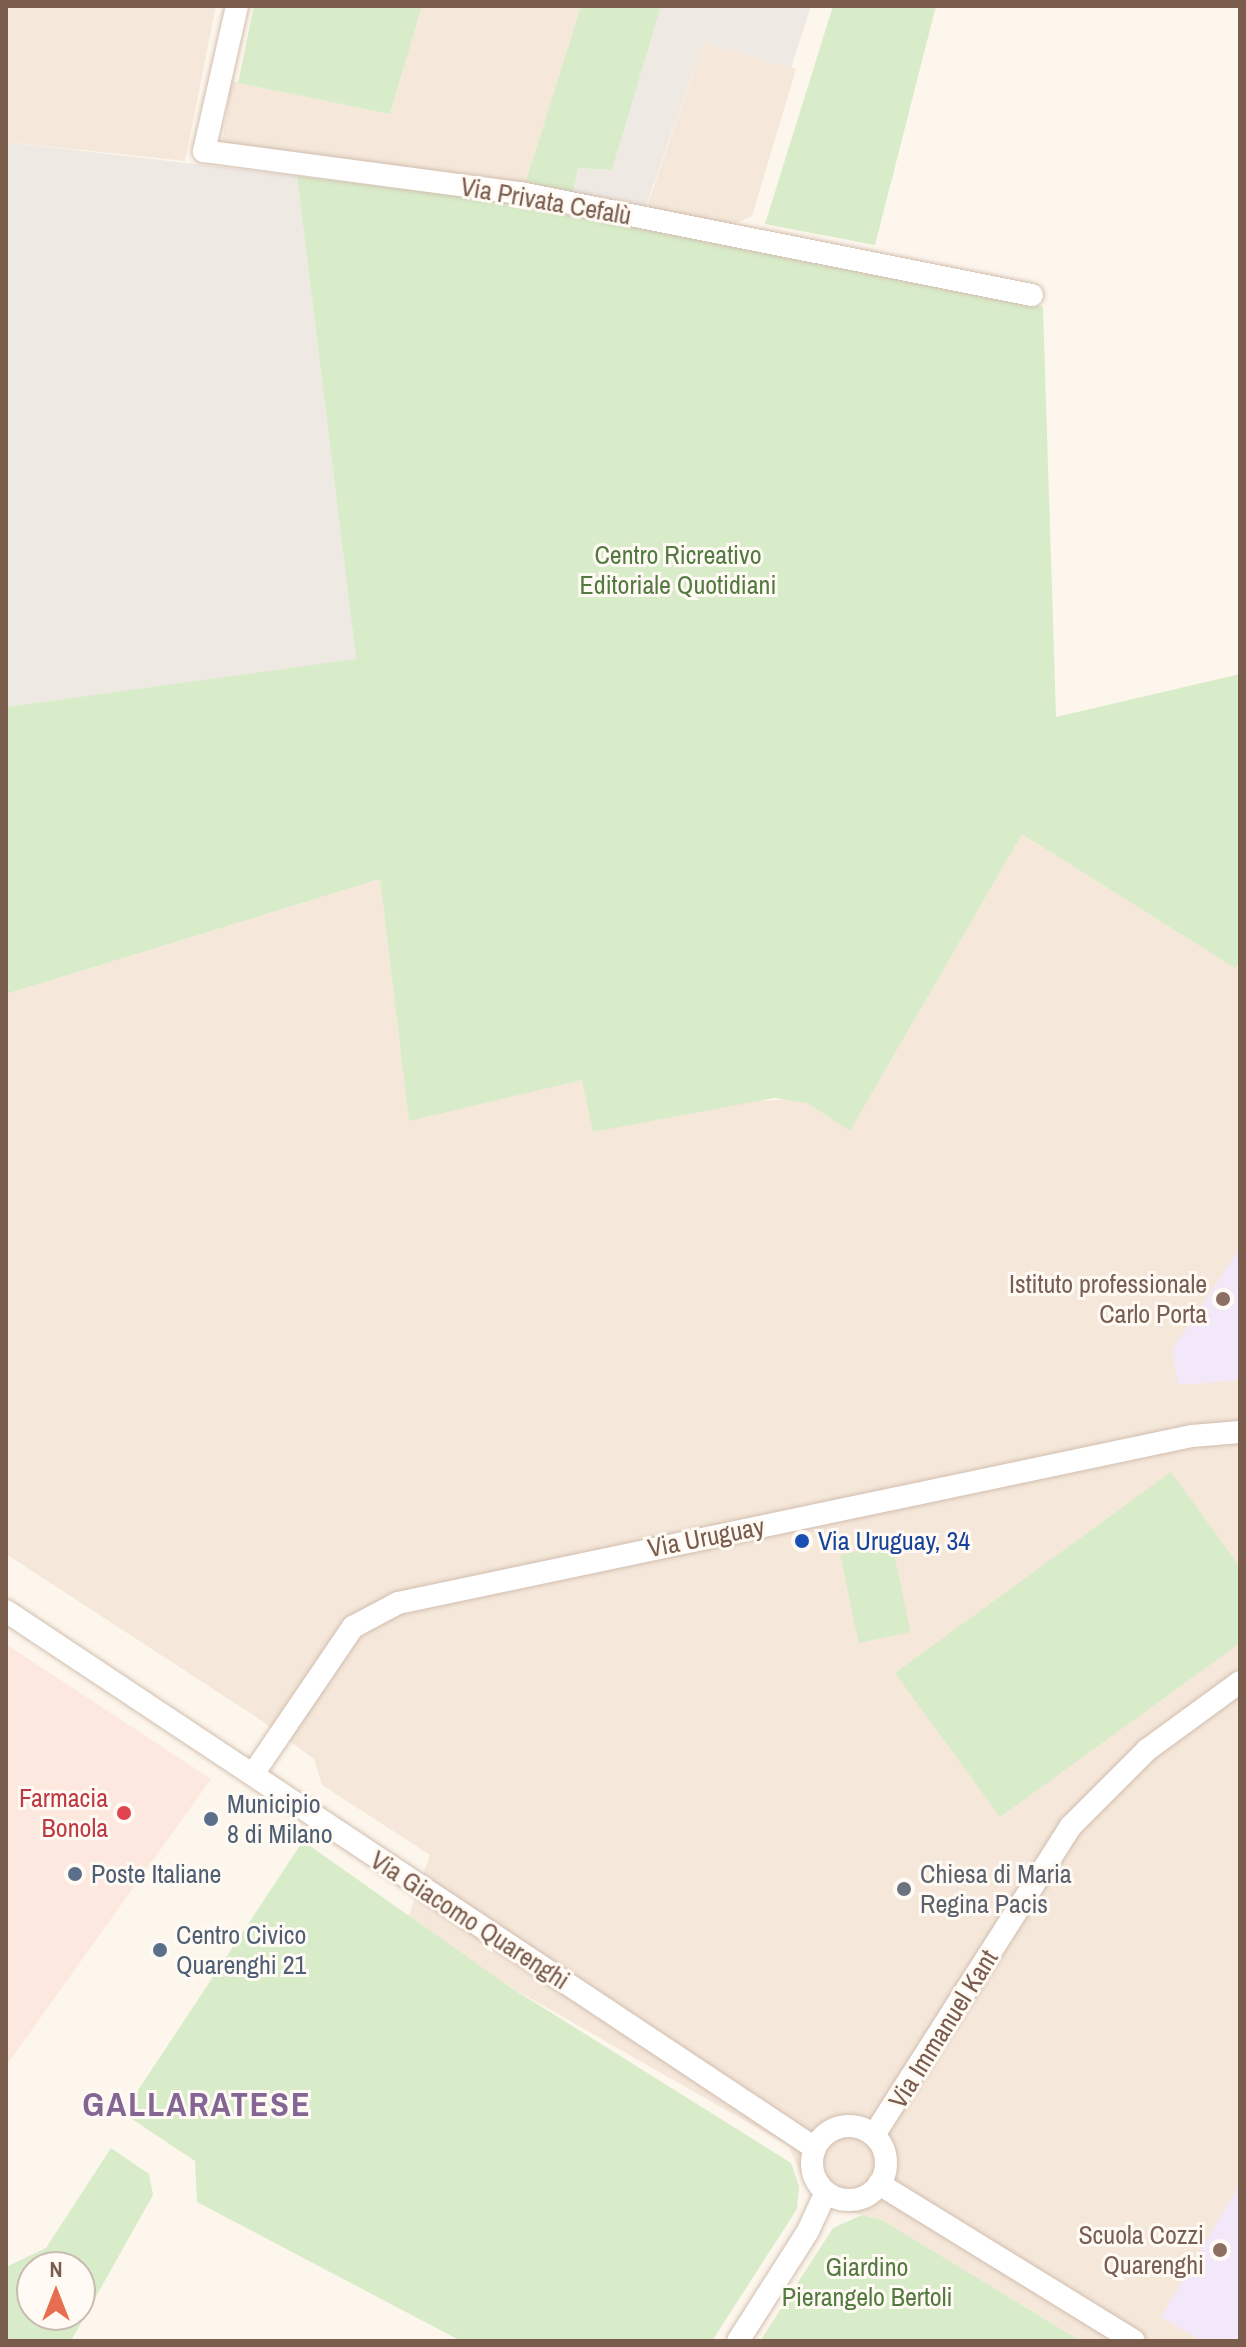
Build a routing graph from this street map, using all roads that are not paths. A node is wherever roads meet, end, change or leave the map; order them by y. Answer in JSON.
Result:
{"nodes":[{"id":1,"x":237,"y":6,"type":"edge"},
{"id":2,"x":1032,"y":295,"type":"dead end"},
{"id":3,"x":1240,"y":1432,"type":"edge"},
{"id":4,"x":6,"y":1611,"type":"edge"},
{"id":5,"x":1240,"y":1682,"type":"edge"},
{"id":6,"x":253,"y":1774,"type":"junction"},
{"id":7,"x":874,"y":2135,"type":"junction"},
{"id":8,"x":815,"y":2148,"type":"junction"},
{"id":9,"x":879,"y":2184,"type":"junction"},
{"id":10,"x":826,"y":2192,"type":"junction"},
{"id":11,"x":738,"y":2341,"type":"edge"},
{"id":12,"x":1134,"y":2341,"type":"edge"}],
"edges":[{"from":1,"to":2,"type":"street","name":"Via Privata Cefalù"},
{"from":3,"to":6,"type":"street","name":"Via Uruguay"},
{"from":4,"to":6,"type":"street","name":"Via Giacomo Quarenghi"},
{"from":5,"to":7,"type":"street","name":"Via Immanuel Kant"},
{"from":6,"to":8,"type":"street","name":"Via Giacomo Quarenghi"},
{"from":7,"to":8,"type":"street"},
{"from":7,"to":9,"type":"street"},
{"from":8,"to":10,"type":"street"},
{"from":9,"to":10,"type":"street"},
{"from":9,"to":12,"type":"street"},
{"from":10,"to":11,"type":"street"}]}
